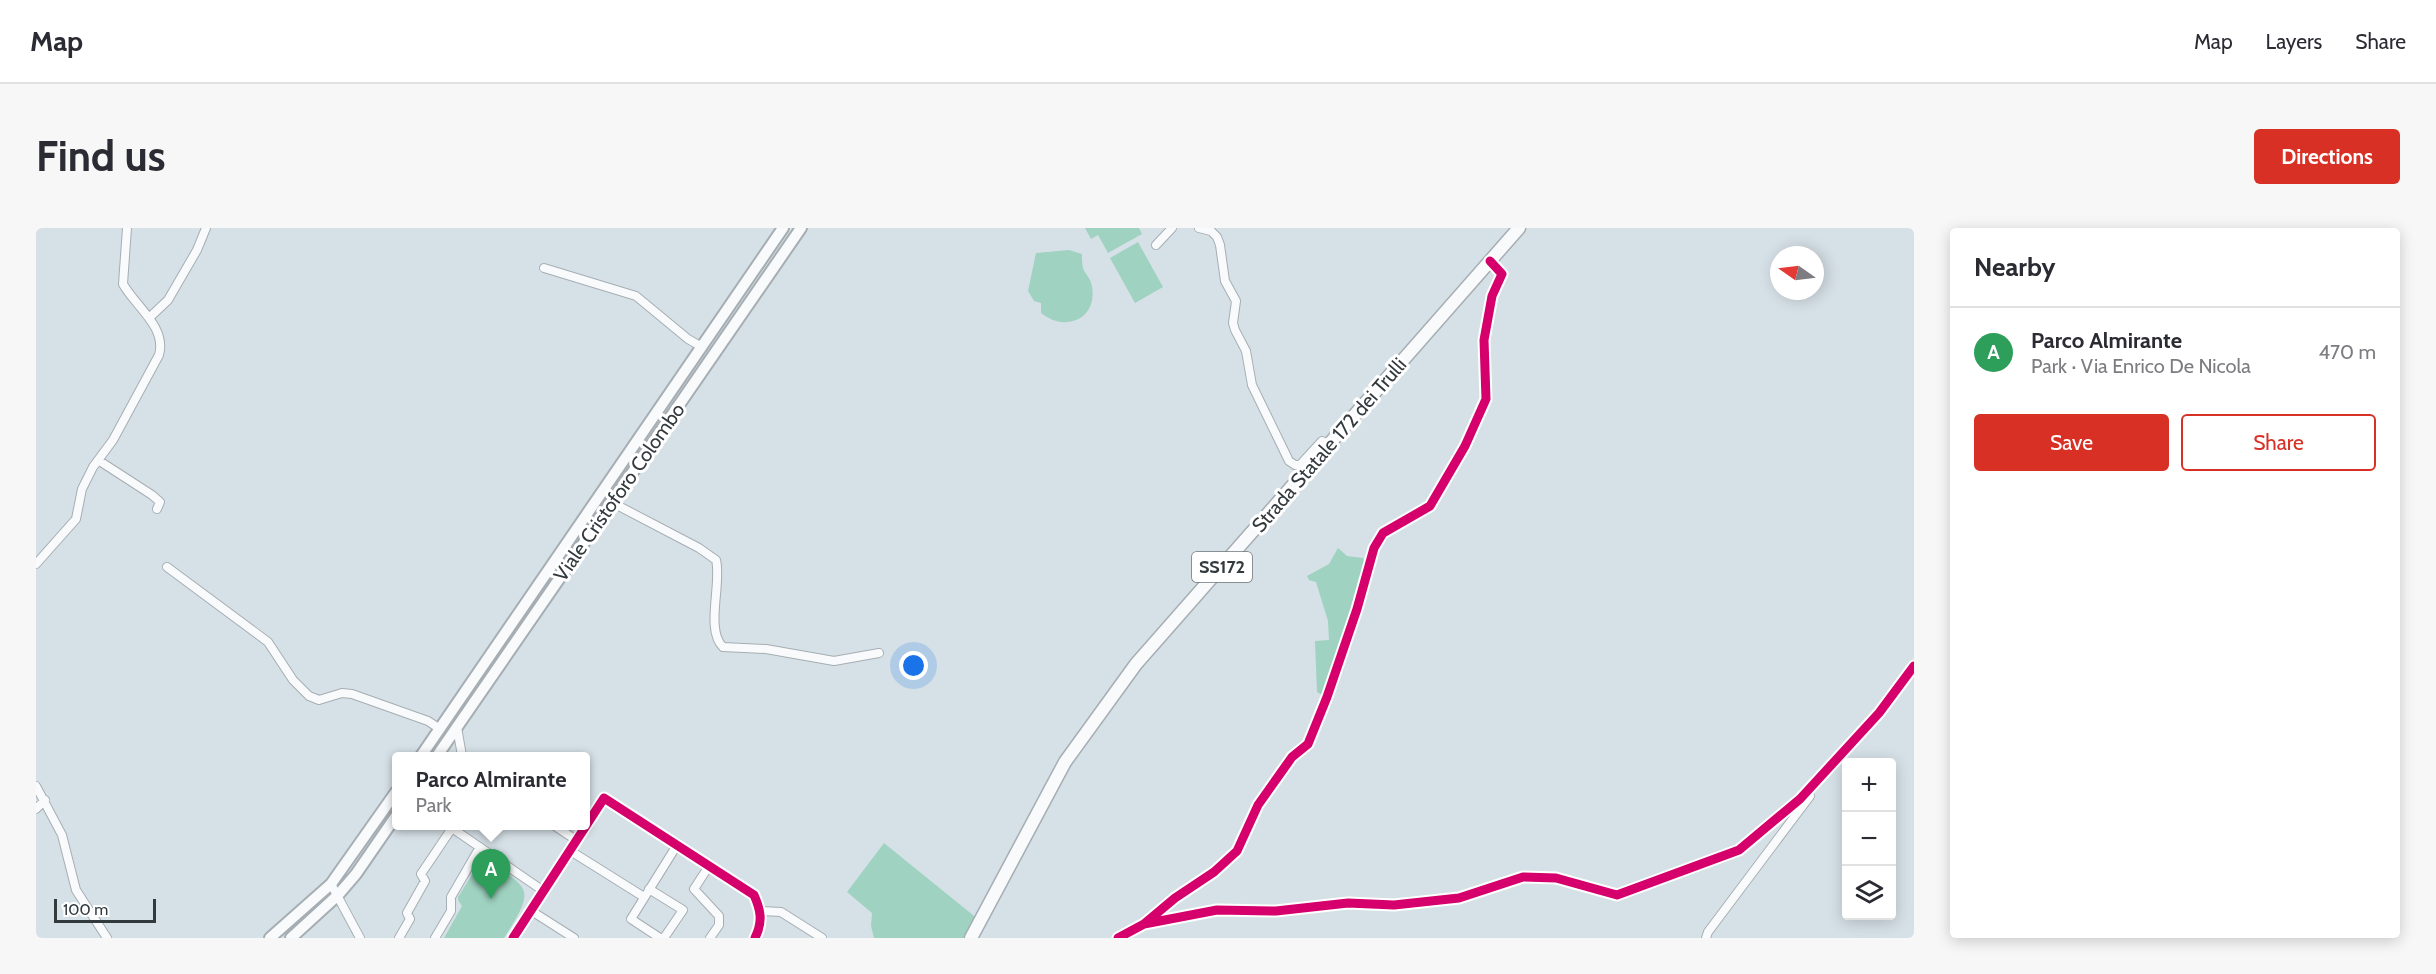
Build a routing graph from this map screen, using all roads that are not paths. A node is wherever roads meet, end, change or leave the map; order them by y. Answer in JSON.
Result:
{"nodes":[{"id":1,"x":127,"y":228,"type":"edge"},
{"id":2,"x":206,"y":228,"type":"edge"},
{"id":3,"x":783,"y":228,"type":"edge"},
{"id":4,"x":801,"y":228,"type":"edge"},
{"id":5,"x":1172,"y":228,"type":"edge"},
{"id":6,"x":1198,"y":228,"type":"edge"},
{"id":7,"x":1519,"y":228,"type":"edge"},
{"id":8,"x":1156,"y":245,"type":"dead end"},
{"id":9,"x":1490,"y":261,"type":"junction"},
{"id":10,"x":544,"y":268,"type":"dead end"},
{"id":11,"x":149,"y":318,"type":"junction"},
{"id":12,"x":702,"y":347,"type":"junction"},
{"id":13,"x":1329,"y":444,"type":"junction"},
{"id":14,"x":98,"y":460,"type":"junction"},
{"id":15,"x":612,"y":502,"type":"junction"},
{"id":16,"x":157,"y":509,"type":"dead end"},
{"id":17,"x":567,"y":544,"type":"junction"},
{"id":18,"x":578,"y":552,"type":"junction"},
{"id":19,"x":36,"y":564,"type":"edge"},
{"id":20,"x":167,"y":567,"type":"dead end"},
{"id":21,"x":879,"y":653,"type":"dead end"},
{"id":22,"x":1914,"y":666,"type":"edge"},
{"id":23,"x":457,"y":728,"type":"junction"},
{"id":24,"x":440,"y":729,"type":"junction"},
{"id":25,"x":424,"y":752,"type":"edge"},
{"id":26,"x":440,"y":752,"type":"edge"},
{"id":27,"x":461,"y":752,"type":"edge"},
{"id":28,"x":1832,"y":766,"type":"junction"},
{"id":29,"x":36,"y":786,"type":"edge"},
{"id":30,"x":392,"y":798,"type":"edge"},
{"id":31,"x":45,"y":800,"type":"junction"},
{"id":32,"x":36,"y":809,"type":"edge"},
{"id":33,"x":590,"y":819,"type":"edge"},
{"id":34,"x":392,"y":822,"type":"edge"},
{"id":35,"x":448,"y":830,"type":"edge"},
{"id":36,"x":455,"y":830,"type":"edge"},
{"id":37,"x":562,"y":830,"type":"edge"},
{"id":38,"x":583,"y":830,"type":"edge"},
{"id":39,"x":576,"y":840,"type":"junction"},
{"id":40,"x":677,"y":845,"type":"junction"},
{"id":41,"x":480,"y":846,"type":"junction"},
{"id":42,"x":569,"y":850,"type":"junction"},
{"id":43,"x":709,"y":866,"type":"junction"},
{"id":44,"x":331,"y":884,"type":"junction"},
{"id":45,"x":650,"y":889,"type":"junction"},
{"id":46,"x":542,"y":890,"type":"junction"},
{"id":47,"x":338,"y":895,"type":"junction"},
{"id":48,"x":644,"y":897,"type":"junction"},
{"id":49,"x":530,"y":910,"type":"junction"},
{"id":50,"x":761,"y":911,"type":"junction"},
{"id":51,"x":1143,"y":924,"type":"junction"},
{"id":52,"x":358,"y":937,"type":"edge"},
{"id":53,"x":107,"y":938,"type":"edge"},
{"id":54,"x":270,"y":938,"type":"edge"},
{"id":55,"x":291,"y":938,"type":"edge"},
{"id":56,"x":399,"y":938,"type":"edge"},
{"id":57,"x":435,"y":938,"type":"edge"},
{"id":58,"x":513,"y":938,"type":"edge"},
{"id":59,"x":574,"y":938,"type":"edge"},
{"id":60,"x":660,"y":938,"type":"edge"},
{"id":61,"x":664,"y":938,"type":"edge"},
{"id":62,"x":710,"y":938,"type":"edge"},
{"id":63,"x":755,"y":938,"type":"edge"},
{"id":64,"x":822,"y":938,"type":"edge"},
{"id":65,"x":971,"y":938,"type":"edge"},
{"id":66,"x":1118,"y":938,"type":"edge"},
{"id":67,"x":1706,"y":938,"type":"edge"}],
"edges":[{"from":1,"to":11,"type":"street"},
{"from":2,"to":11,"type":"street"},
{"from":3,"to":12,"type":"main road","name":"Viale Cristoforo Colombo"},
{"from":4,"to":15,"type":"main road","name":"Viale Cristoforo Colombo"},
{"from":5,"to":8,"type":"street"},
{"from":6,"to":13,"type":"street"},
{"from":7,"to":9,"type":"main road","name":"Strada Statale 172 dei Trulli","number":"SS172"},
{"from":9,"to":13,"type":"main road","name":"Strada Statale 172 dei Trulli","number":"SS172"},
{"from":9,"to":51,"type":"street"},
{"from":10,"to":12,"type":"street"},
{"from":11,"to":14,"type":"street"},
{"from":12,"to":17,"type":"main road","name":"Viale Cristoforo Colombo"},
{"from":13,"to":65,"type":"main road","name":"Strada Statale 172 dei Trulli","number":"SS172"},
{"from":14,"to":16,"type":"street"},
{"from":14,"to":19,"type":"street"},
{"from":15,"to":18,"type":"main road","name":"Viale Cristoforo Colombo"},
{"from":15,"to":21,"type":"street"},
{"from":17,"to":18,"type":"street"},
{"from":17,"to":24,"type":"main road","name":"Viale Cristoforo Colombo"},
{"from":18,"to":23,"type":"main road","name":"Viale Cristoforo Colombo"},
{"from":20,"to":24,"type":"street"},
{"from":22,"to":28,"type":"street"},
{"from":23,"to":26,"type":"main road","name":"Viale Cristoforo Colombo"},
{"from":23,"to":27,"type":"street"},
{"from":24,"to":25,"type":"main road","name":"Viale Cristoforo Colombo"},
{"from":28,"to":51,"type":"street"},
{"from":28,"to":67,"type":"street"},
{"from":29,"to":31,"type":"street"},
{"from":30,"to":44,"type":"main road"},
{"from":31,"to":32,"type":"street"},
{"from":31,"to":53,"type":"street"},
{"from":33,"to":40,"type":"street"},
{"from":34,"to":47,"type":"main road"},
{"from":35,"to":56,"type":"street"},
{"from":36,"to":41,"type":"street"},
{"from":37,"to":39,"type":"street"},
{"from":38,"to":39,"type":"street"},
{"from":39,"to":42,"type":"street"},
{"from":40,"to":43,"type":"street"},
{"from":40,"to":45,"type":"street"},
{"from":41,"to":46,"type":"street"},
{"from":41,"to":57,"type":"street"},
{"from":42,"to":46,"type":"street"},
{"from":42,"to":48,"type":"street"},
{"from":43,"to":50,"type":"street"},
{"from":43,"to":62,"type":"street"},
{"from":44,"to":47,"type":"street"},
{"from":44,"to":54,"type":"main road"},
{"from":45,"to":48,"type":"street"},
{"from":45,"to":61,"type":"street"},
{"from":46,"to":49,"type":"street"},
{"from":47,"to":52,"type":"street"},
{"from":47,"to":55,"type":"main road"},
{"from":48,"to":60,"type":"street"},
{"from":49,"to":58,"type":"street"},
{"from":49,"to":59,"type":"street"},
{"from":50,"to":63,"type":"street"},
{"from":50,"to":64,"type":"street"},
{"from":51,"to":66,"type":"street"}]}
